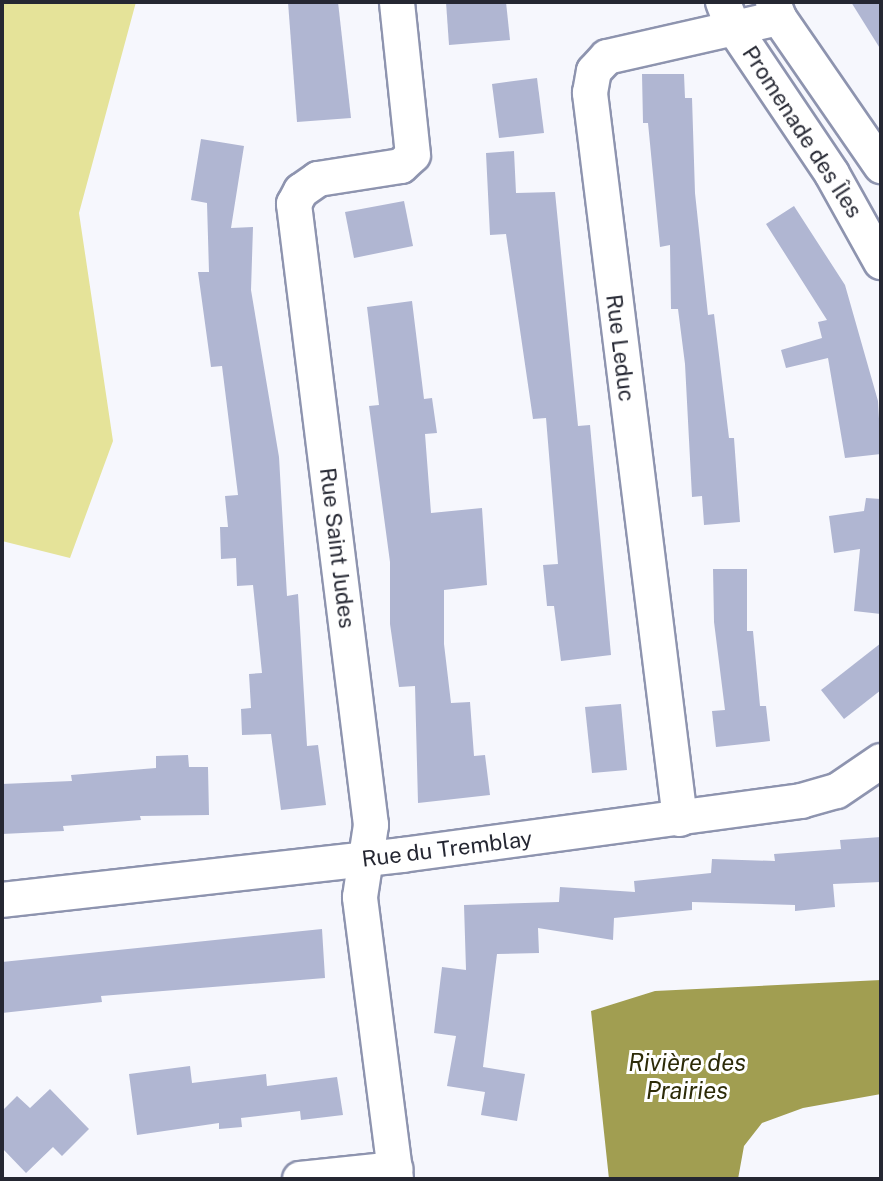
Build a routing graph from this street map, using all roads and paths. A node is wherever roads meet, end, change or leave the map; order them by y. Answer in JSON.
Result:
{"nodes":[{"id":1,"x":397,"y":2,"type":"edge"},
{"id":2,"x":776,"y":10,"type":"edge"},
{"id":3,"x":728,"y":14,"type":"edge"},
{"id":4,"x":881,"y":166,"type":"edge"},
{"id":5,"x":881,"y":262,"type":"edge"},
{"id":6,"x":881,"y":761,"type":"edge"},
{"id":7,"x":680,"y":819,"type":"junction"},
{"id":8,"x":366,"y":859,"type":"junction"},
{"id":9,"x":2,"y":900,"type":"edge"},
{"id":10,"x":396,"y":1174,"type":"edge"},
{"id":11,"x":300,"y":1179,"type":"edge"}],
"edges":[{"from":1,"to":8,"type":"street","name":"Rue Saint Judes"},
{"from":2,"to":3,"type":"street","name":"Rue Leduc"},
{"from":2,"to":4,"type":"street","name":"Promenade des Îles"},
{"from":3,"to":5,"type":"street","name":"Promenade des Îles"},
{"from":3,"to":7,"type":"street","name":"Rue Leduc"},
{"from":6,"to":7,"type":"street","name":"Rue du Tremblay"},
{"from":7,"to":8,"type":"street","name":"Rue du Tremblay"},
{"from":8,"to":9,"type":"street","name":"Rue du Tremblay"},
{"from":8,"to":10,"type":"street","name":"Rue Saint Judes"},
{"from":10,"to":11,"type":"street"}]}
